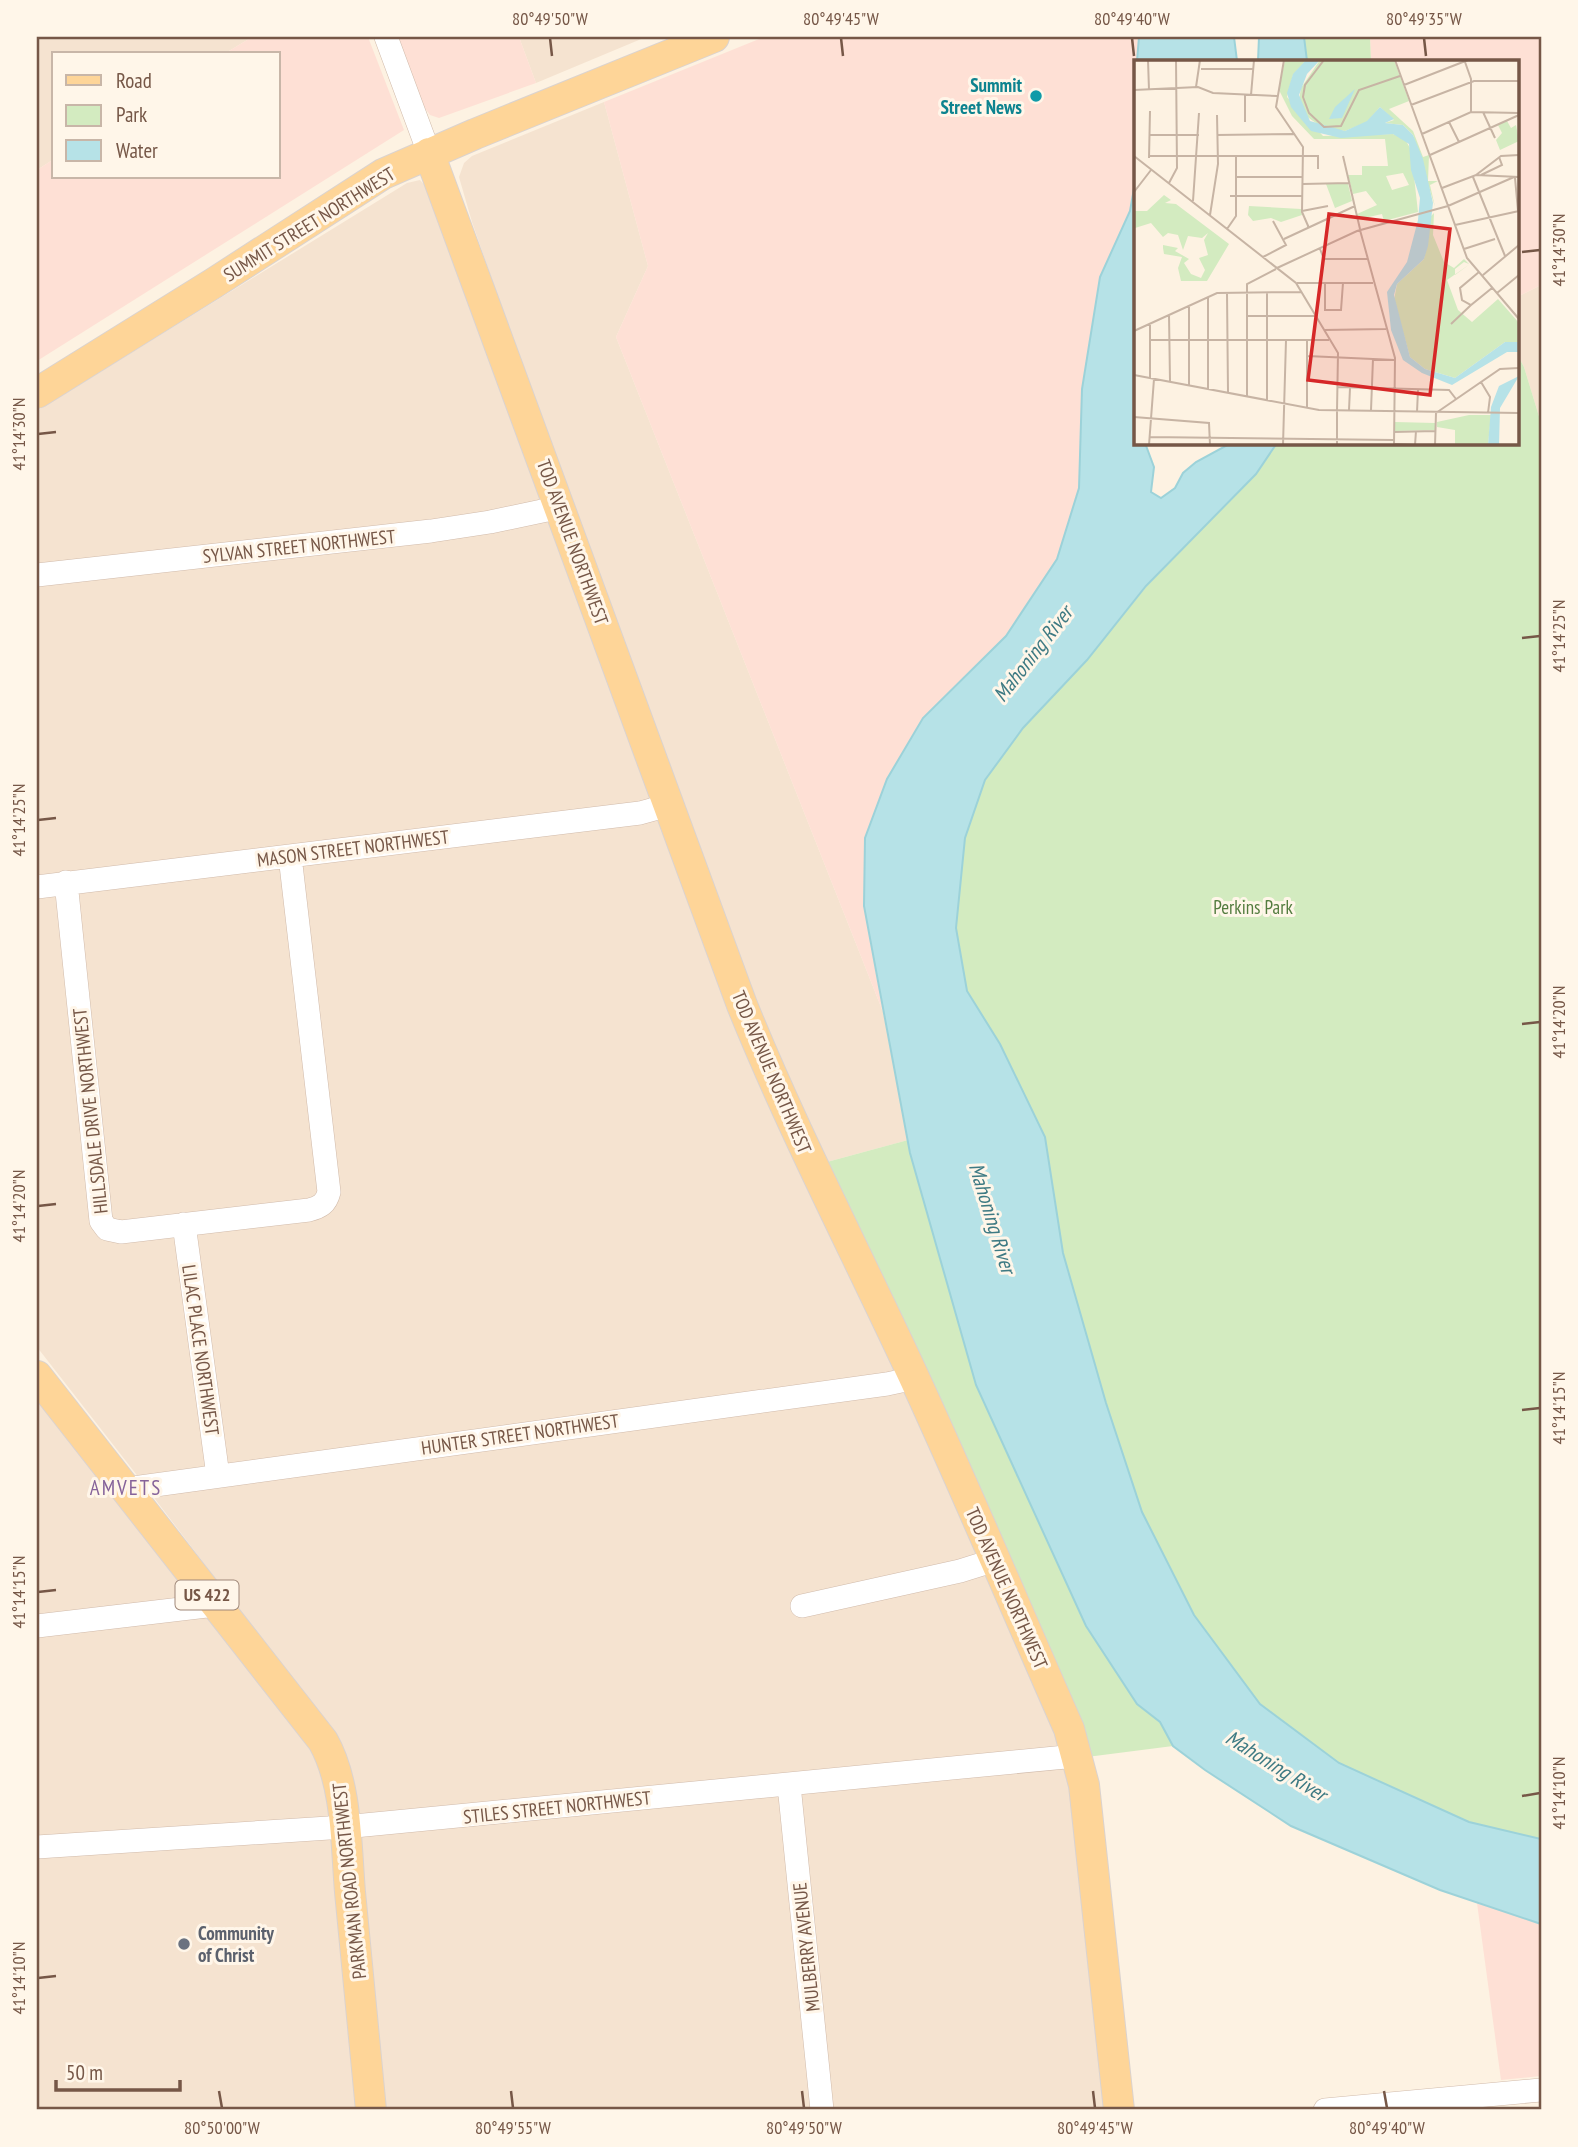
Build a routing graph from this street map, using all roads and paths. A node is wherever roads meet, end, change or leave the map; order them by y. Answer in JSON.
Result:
{"nodes":[{"id":1,"x":386,"y":37,"type":"edge"},
{"id":2,"x":714,"y":37,"type":"edge"},
{"id":3,"x":429,"y":153,"type":"junction"},
{"id":4,"x":37,"y":393,"type":"edge"},
{"id":5,"x":561,"y":507,"type":"junction"},
{"id":6,"x":37,"y":575,"type":"edge"},
{"id":7,"x":669,"y":805,"type":"junction"},
{"id":8,"x":290,"y":856,"type":"junction"},
{"id":9,"x":66,"y":882,"type":"junction"},
{"id":10,"x":37,"y":887,"type":"edge"},
{"id":11,"x":184,"y":1224,"type":"junction"},
{"id":12,"x":37,"y":1376,"type":"edge"},
{"id":13,"x":915,"y":1378,"type":"junction"},
{"id":14,"x":218,"y":1476,"type":"junction"},
{"id":15,"x":126,"y":1489,"type":"junction"},
{"id":16,"x":995,"y":1560,"type":"junction"},
{"id":17,"x":215,"y":1605,"type":"junction"},
{"id":18,"x":802,"y":1606,"type":"dead end"},
{"id":19,"x":37,"y":1626,"type":"edge"},
{"id":20,"x":1076,"y":1756,"type":"junction"},
{"id":21,"x":789,"y":1785,"type":"junction"},
{"id":22,"x":344,"y":1828,"type":"junction"},
{"id":23,"x":37,"y":1847,"type":"edge"},
{"id":24,"x":1541,"y":2090,"type":"edge"},
{"id":25,"x":1414,"y":2106,"type":"edge"},
{"id":26,"x":372,"y":2110,"type":"edge"},
{"id":27,"x":822,"y":2110,"type":"edge"},
{"id":28,"x":1119,"y":2110,"type":"edge"},
{"id":29,"x":1325,"y":2110,"type":"edge"}],
"edges":[{"from":1,"to":3,"type":"street","name":"TOD AVENUE NORTHWEST"},
{"from":2,"to":3,"type":"main road","name":"SUMMIT STREET NORTHWEST"},
{"from":3,"to":4,"type":"main road","name":"SUMMIT STREET NORTHWEST"},
{"from":3,"to":5,"type":"main road","name":"TOD AVENUE NORTHWEST"},
{"from":5,"to":6,"type":"street","name":"SYLVAN STREET NORTHWEST"},
{"from":5,"to":7,"type":"main road","name":"TOD AVENUE NORTHWEST"},
{"from":7,"to":8,"type":"street","name":"MASON STREET NORTHWEST"},
{"from":7,"to":13,"type":"main road","name":"TOD AVENUE NORTHWEST"},
{"from":8,"to":9,"type":"street","name":"MASON STREET NORTHWEST"},
{"from":8,"to":11,"type":"street","name":"HILLSDALE DRIVE NORTHWEST"},
{"from":9,"to":10,"type":"street","name":"MASON STREET NORTHWEST"},
{"from":9,"to":11,"type":"street","name":"HILLSDALE DRIVE NORTHWEST"},
{"from":11,"to":14,"type":"street","name":"LILAC PLACE NORTHWEST"},
{"from":12,"to":15,"type":"main road","name":"PARKMAN ROAD NORTHWEST","number":"US 422"},
{"from":13,"to":14,"type":"street","name":"HUNTER STREET NORTHWEST"},
{"from":13,"to":16,"type":"main road","name":"TOD AVENUE NORTHWEST"},
{"from":14,"to":15,"type":"street","name":"HUNTER STREET NORTHWEST"},
{"from":15,"to":17,"type":"main road","name":"PARKMAN ROAD NORTHWEST","number":"US 422"},
{"from":16,"to":18,"type":"street"},
{"from":16,"to":20,"type":"main road","name":"TOD AVENUE NORTHWEST"},
{"from":17,"to":19,"type":"street"},
{"from":17,"to":22,"type":"main road","name":"PARKMAN ROAD NORTHWEST","number":"US 422"},
{"from":20,"to":21,"type":"street","name":"STILES STREET NORTHWEST"},
{"from":20,"to":28,"type":"main road","name":"TOD AVENUE NORTHWEST"},
{"from":21,"to":22,"type":"street","name":"STILES STREET NORTHWEST"},
{"from":21,"to":27,"type":"street","name":"MULBERRY AVENUE"},
{"from":22,"to":23,"type":"street","name":"STILES STREET NORTHWEST"},
{"from":22,"to":26,"type":"main road","name":"PARKMAN ROAD NORTHWEST","number":"US 422"},
{"from":24,"to":25,"type":"street"},
{"from":25,"to":29,"type":"street"}]}
